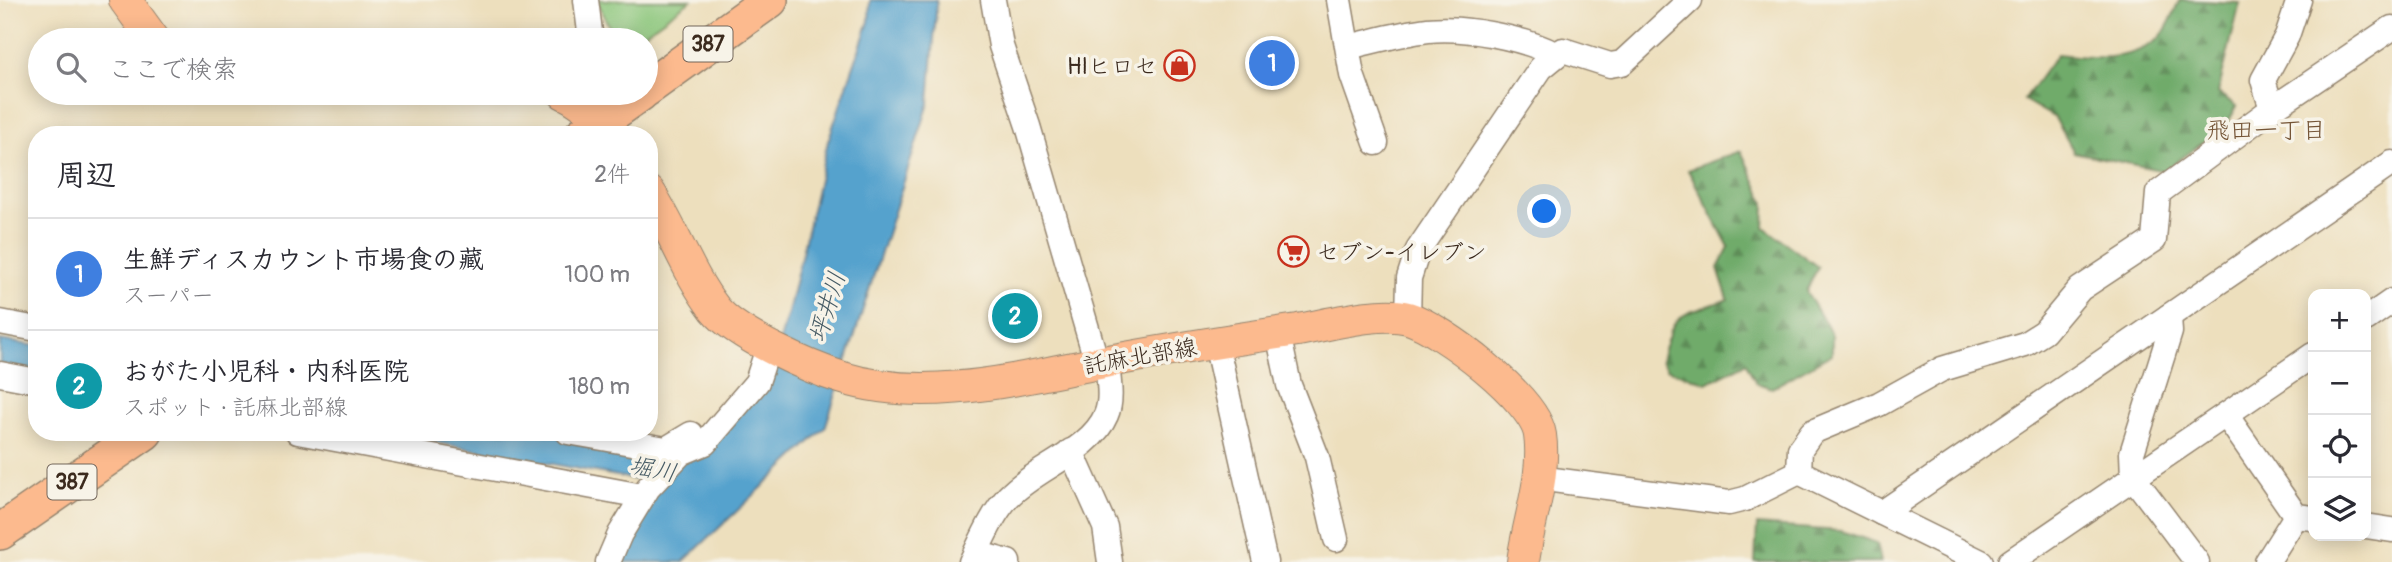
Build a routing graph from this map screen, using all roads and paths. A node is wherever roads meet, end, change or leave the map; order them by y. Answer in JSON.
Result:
{"nodes":[{"id":1,"x":125,"y":0,"type":"edge"},
{"id":2,"x":586,"y":0,"type":"edge"},
{"id":3,"x":770,"y":0,"type":"edge"},
{"id":4,"x":993,"y":0,"type":"edge"},
{"id":5,"x":1339,"y":0,"type":"edge"},
{"id":6,"x":1690,"y":0,"type":"edge"},
{"id":7,"x":2299,"y":0,"type":"edge"},
{"id":8,"x":145,"y":28,"type":"edge"},
{"id":9,"x":590,"y":28,"type":"edge"},
{"id":10,"x":2392,"y":28,"type":"edge"},
{"id":11,"x":1348,"y":47,"type":"junction"},
{"id":12,"x":1555,"y":54,"type":"junction"},
{"id":13,"x":658,"y":80,"type":"edge"},
{"id":14,"x":584,"y":105,"type":"edge"},
{"id":15,"x":622,"y":105,"type":"edge"},
{"id":16,"x":2272,"y":109,"type":"junction"},
{"id":17,"x":598,"y":121,"type":"edge"},
{"id":18,"x":1376,"y":143,"type":"dead end"},
{"id":19,"x":2392,"y":163,"type":"edge"},
{"id":20,"x":658,"y":209,"type":"edge"},
{"id":21,"x":2392,"y":301,"type":"edge"},
{"id":22,"x":2169,"y":316,"type":"junction"},
{"id":23,"x":2371,"y":316,"type":"edge"},
{"id":24,"x":1408,"y":318,"type":"junction"},
{"id":25,"x":0,"y":322,"type":"edge"},
{"id":26,"x":28,"y":327,"type":"edge"},
{"id":27,"x":1278,"y":333,"type":"junction"},
{"id":28,"x":1216,"y":343,"type":"junction"},
{"id":29,"x":772,"y":347,"type":"junction"},
{"id":30,"x":2308,"y":358,"type":"edge"},
{"id":31,"x":1102,"y":363,"type":"junction"},
{"id":32,"x":0,"y":374,"type":"edge"},
{"id":33,"x":28,"y":379,"type":"edge"},
{"id":34,"x":2227,"y":415,"type":"junction"},
{"id":35,"x":724,"y":425,"type":"junction"},
{"id":36,"x":132,"y":441,"type":"edge"},
{"id":37,"x":350,"y":441,"type":"edge"},
{"id":38,"x":620,"y":441,"type":"edge"},
{"id":39,"x":1071,"y":451,"type":"junction"},
{"id":40,"x":1799,"y":472,"type":"junction"},
{"id":41,"x":2133,"y":477,"type":"junction"},
{"id":42,"x":1538,"y":478,"type":"junction"},
{"id":43,"x":645,"y":492,"type":"junction"},
{"id":44,"x":1882,"y":513,"type":"junction"},
{"id":45,"x":2304,"y":517,"type":"edge"},
{"id":46,"x":2371,"y":527,"type":"edge"},
{"id":47,"x":2392,"y":530,"type":"edge"},
{"id":48,"x":0,"y":532,"type":"edge"},
{"id":49,"x":1336,"y":540,"type":"dead end"},
{"id":50,"x":974,"y":557,"type":"edge"},
{"id":51,"x":608,"y":562,"type":"edge"},
{"id":52,"x":1007,"y":562,"type":"edge"},
{"id":53,"x":1110,"y":562,"type":"edge"},
{"id":54,"x":1265,"y":562,"type":"edge"},
{"id":55,"x":1523,"y":562,"type":"edge"},
{"id":56,"x":1981,"y":562,"type":"edge"},
{"id":57,"x":2010,"y":562,"type":"edge"},
{"id":58,"x":2197,"y":562,"type":"edge"},
{"id":59,"x":2267,"y":562,"type":"edge"}],
"edges":[{"from":1,"to":8,"type":"main road"},
{"from":2,"to":9,"type":"street"},
{"from":3,"to":13,"type":"highway","number":"387"},
{"from":4,"to":31,"type":"street"},
{"from":5,"to":11,"type":"street"},
{"from":6,"to":12,"type":"street"},
{"from":7,"to":16,"type":"street"},
{"from":10,"to":16,"type":"street"},
{"from":11,"to":12,"type":"street"},
{"from":11,"to":18,"type":"street"},
{"from":12,"to":24,"type":"street"},
{"from":14,"to":17,"type":"main road"},
{"from":15,"to":17,"type":"highway"},
{"from":16,"to":40,"type":"street"},
{"from":19,"to":22,"type":"street"},
{"from":20,"to":29,"type":"main road","name":"託麻北部線"},
{"from":21,"to":23,"type":"street"},
{"from":22,"to":41,"type":"street"},
{"from":22,"to":44,"type":"street"},
{"from":24,"to":27,"type":"main road","name":"託麻北部線"},
{"from":24,"to":42,"type":"main road"},
{"from":25,"to":26,"type":"street"},
{"from":27,"to":28,"type":"main road","name":"託麻北部線"},
{"from":27,"to":49,"type":"street"},
{"from":28,"to":31,"type":"main road","name":"託麻北部線"},
{"from":28,"to":54,"type":"street"},
{"from":29,"to":31,"type":"main road","name":"託麻北部線"},
{"from":29,"to":35,"type":"street"},
{"from":30,"to":34,"type":"street"},
{"from":31,"to":39,"type":"street"},
{"from":32,"to":33,"type":"street"},
{"from":34,"to":41,"type":"street"},
{"from":34,"to":45,"type":"street"},
{"from":35,"to":38,"type":"street"},
{"from":35,"to":43,"type":"street"},
{"from":36,"to":48,"type":"highway","number":"387"},
{"from":37,"to":43,"type":"street"},
{"from":39,"to":50,"type":"street"},
{"from":39,"to":53,"type":"street"},
{"from":40,"to":42,"type":"street"},
{"from":40,"to":44,"type":"street"},
{"from":41,"to":57,"type":"street"},
{"from":41,"to":58,"type":"street"},
{"from":42,"to":55,"type":"main road"},
{"from":43,"to":51,"type":"street"},
{"from":44,"to":56,"type":"street"},
{"from":45,"to":59,"type":"street"},
{"from":46,"to":47,"type":"street"},
{"from":50,"to":52,"type":"street"}]}
